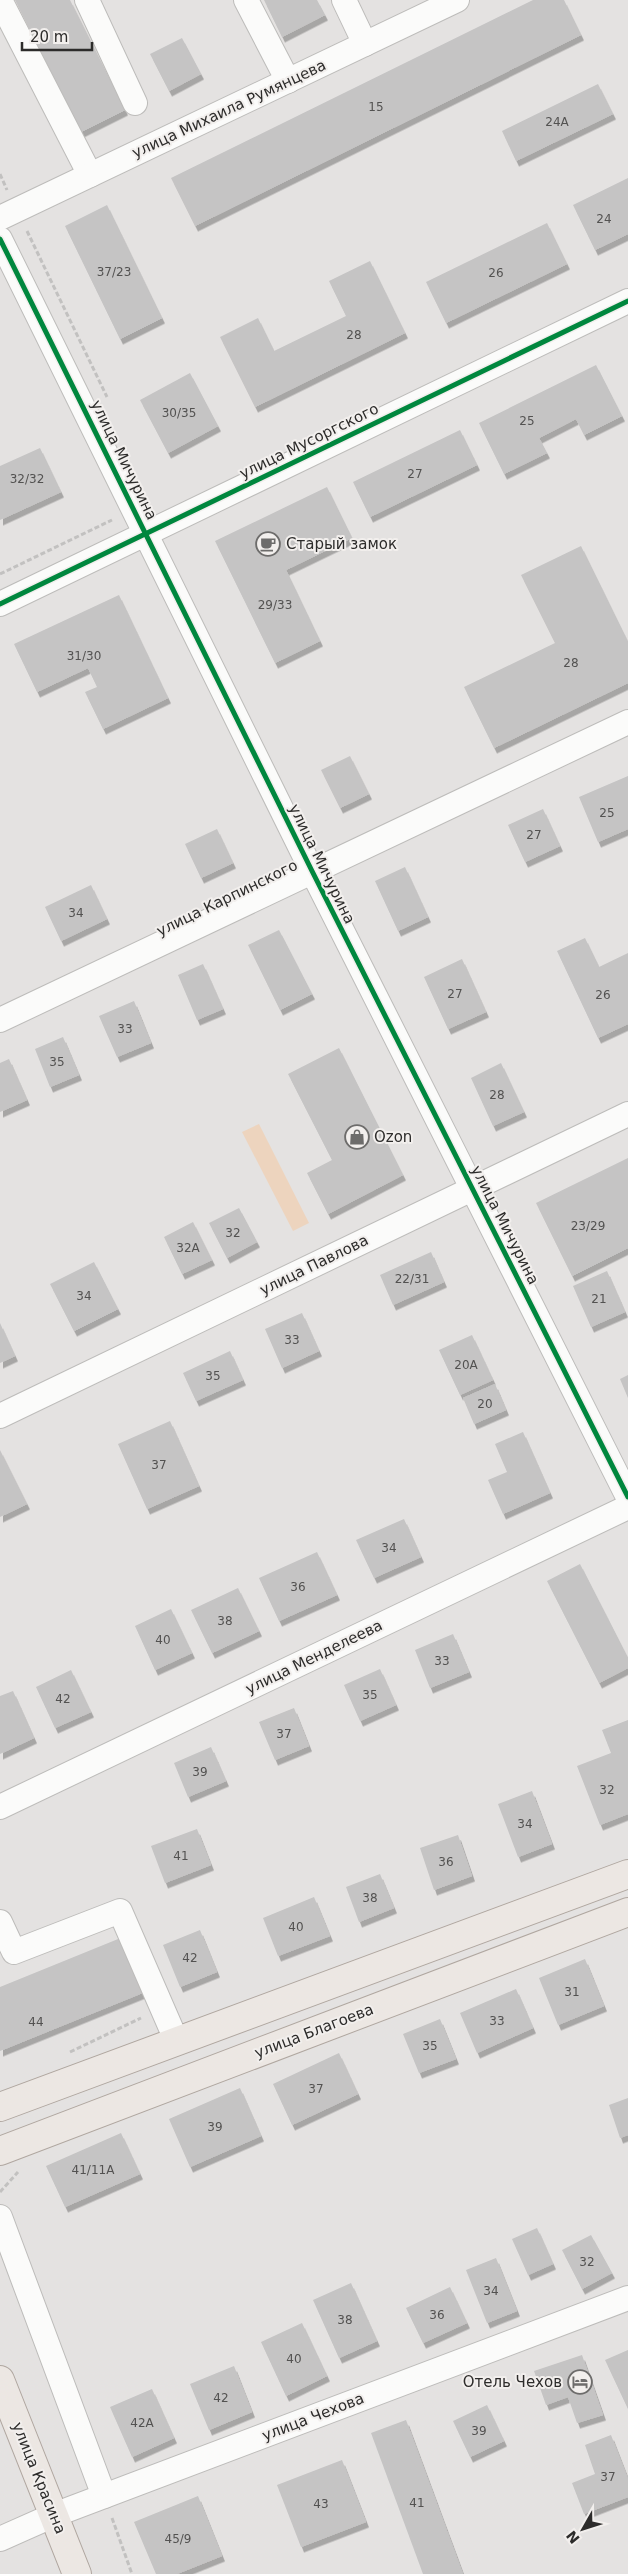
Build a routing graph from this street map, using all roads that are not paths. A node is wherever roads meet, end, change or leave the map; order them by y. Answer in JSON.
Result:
{"nodes":[{"id":1,"x":0,"y":0,"type":"edge"},
{"id":2,"x":87,"y":0,"type":"edge"},
{"id":3,"x":246,"y":0,"type":"edge"},
{"id":4,"x":344,"y":0,"type":"edge"},
{"id":5,"x":457,"y":0,"type":"edge"},
{"id":6,"x":365,"y":44,"type":"junction"},
{"id":7,"x":288,"y":81,"type":"junction"},
{"id":8,"x":135,"y":103,"type":"dead end"},
{"id":9,"x":90,"y":175,"type":"junction"},
{"id":10,"x":8,"y":214,"type":"edge"},
{"id":11,"x":0,"y":239,"type":"edge"},
{"id":12,"x":628,"y":301,"type":"edge"},
{"id":13,"x":146,"y":533,"type":"junction"},
{"id":14,"x":0,"y":604,"type":"edge"},
{"id":15,"x":628,"y":722,"type":"edge"},
{"id":16,"x":312,"y":872,"type":"junction"},
{"id":17,"x":0,"y":1020,"type":"edge"},
{"id":18,"x":628,"y":1114,"type":"edge"},
{"id":19,"x":473,"y":1189,"type":"junction"},
{"id":20,"x":0,"y":1416,"type":"edge"},
{"id":21,"x":628,"y":1497,"type":"edge"},
{"id":22,"x":628,"y":1507,"type":"edge"},
{"id":23,"x":0,"y":1807,"type":"edge"},
{"id":24,"x":628,"y":1874,"type":"edge"},
{"id":25,"x":628,"y":1912,"type":"edge"},
{"id":26,"x":0,"y":1922,"type":"edge"},
{"id":27,"x":177,"y":2042,"type":"junction"},
{"id":28,"x":0,"y":2107,"type":"edge"},
{"id":29,"x":0,"y":2151,"type":"edge"},
{"id":30,"x":0,"y":2218,"type":"edge"},
{"id":31,"x":628,"y":2298,"type":"edge"},
{"id":32,"x":0,"y":2380,"type":"edge"},
{"id":33,"x":104,"y":2496,"type":"junction"},
{"id":34,"x":54,"y":2515,"type":"junction"},
{"id":35,"x":0,"y":2539,"type":"edge"},
{"id":36,"x":77,"y":2574,"type":"edge"}],
"edges":[{"from":1,"to":9,"type":"street"},
{"from":2,"to":8,"type":"street"},
{"from":3,"to":7,"type":"street"},
{"from":4,"to":6,"type":"street"},
{"from":5,"to":6,"type":"street","name":"улица Михаила Румянцева"},
{"from":6,"to":7,"type":"street","name":"улица Михаила Румянцева"},
{"from":7,"to":9,"type":"street","name":"улица Михаила Румянцева"},
{"from":9,"to":10,"type":"street","name":"улица Михаила Румянцева"},
{"from":11,"to":13,"type":"street","name":"улица Мичурина"},
{"from":12,"to":13,"type":"street","name":"улица Мусоргского"},
{"from":13,"to":14,"type":"street","name":"улица Мусоргского"},
{"from":13,"to":16,"type":"street","name":"улица Мичурина"},
{"from":15,"to":16,"type":"street","name":"улица Карпинского"},
{"from":16,"to":17,"type":"street","name":"улица Карпинского"},
{"from":16,"to":19,"type":"street","name":"улица Мичурина"},
{"from":18,"to":19,"type":"street","name":"улица Павлова"},
{"from":19,"to":20,"type":"street","name":"улица Павлова"},
{"from":19,"to":21,"type":"street","name":"улица Мичурина"},
{"from":22,"to":23,"type":"street","name":"улица Менделеева"},
{"from":24,"to":27,"type":"main road"},
{"from":25,"to":29,"type":"main road","name":"улица Благоева"},
{"from":26,"to":27,"type":"street"},
{"from":27,"to":28,"type":"main road"},
{"from":30,"to":33,"type":"street"},
{"from":31,"to":33,"type":"street","name":"улица Чехова"},
{"from":32,"to":34,"type":"main road","name":"улица Красина"},
{"from":33,"to":34,"type":"street","name":"улица Чехова"},
{"from":34,"to":35,"type":"street","name":"улица Чехова"},
{"from":34,"to":36,"type":"main road","name":"улица Красина"}]}
